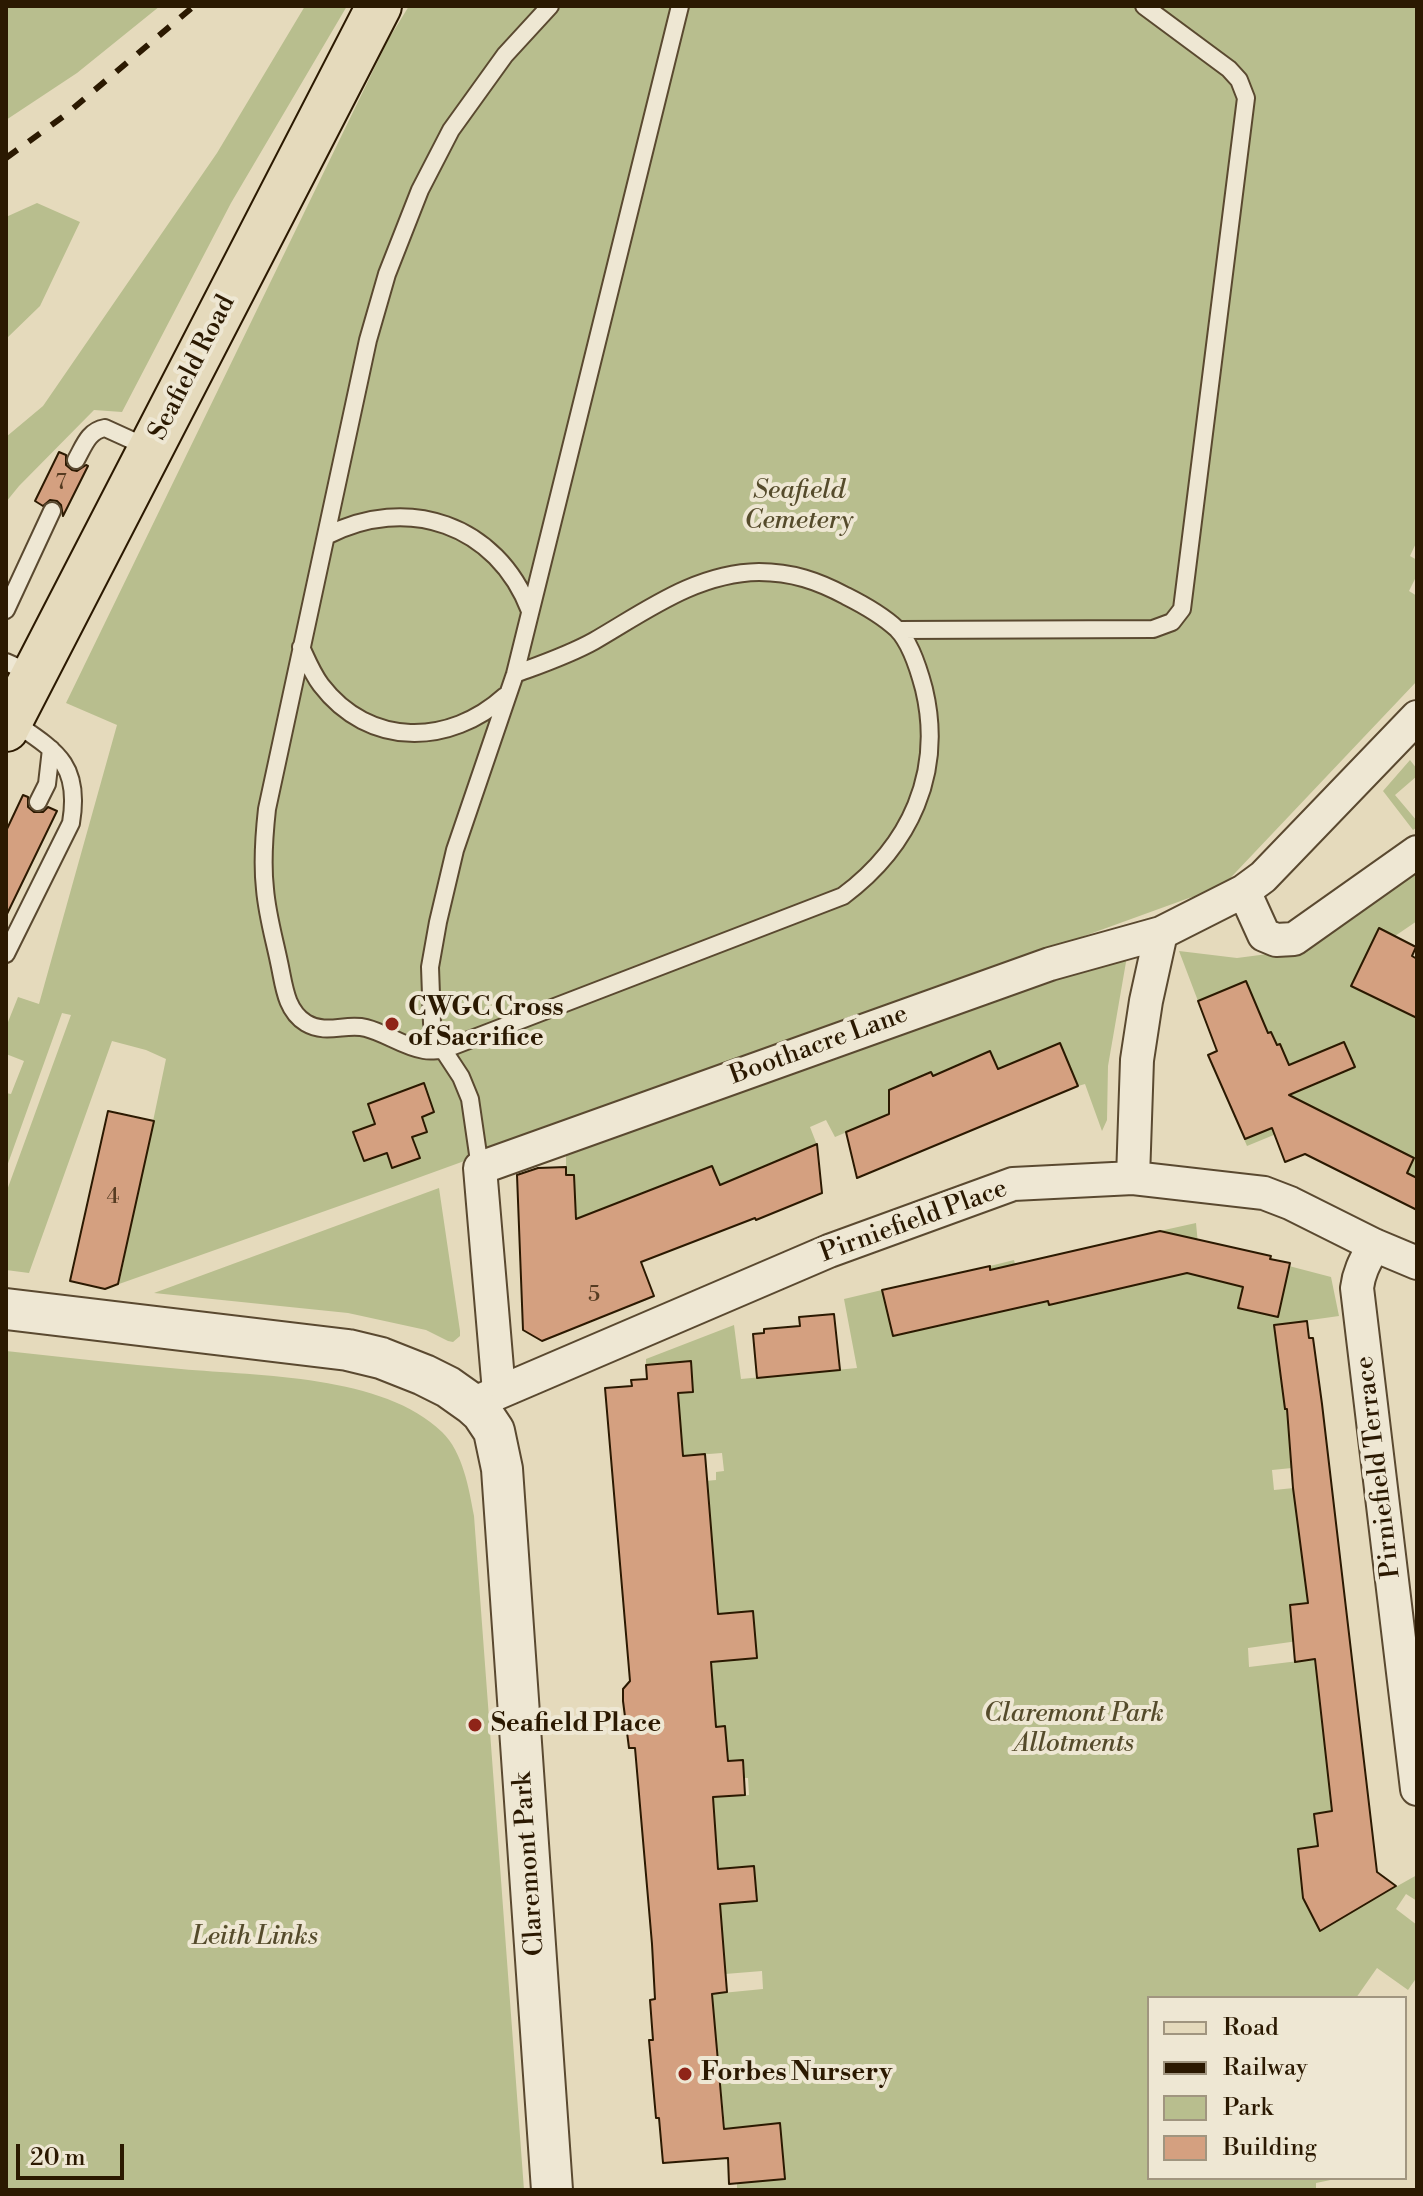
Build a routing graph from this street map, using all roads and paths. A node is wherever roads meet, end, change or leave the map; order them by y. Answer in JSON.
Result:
{"nodes":[{"id":1,"x":379,"y":6,"type":"edge"},
{"id":2,"x":550,"y":6,"type":"edge"},
{"id":3,"x":680,"y":6,"type":"edge"},
{"id":4,"x":1144,"y":6,"type":"edge"},
{"id":5,"x":151,"y":449,"type":"junction"},
{"id":6,"x":76,"y":460,"type":"dead end"},
{"id":7,"x":52,"y":511,"type":"dead end"},
{"id":8,"x":326,"y":536,"type":"junction"},
{"id":9,"x":6,"y":610,"type":"edge"},
{"id":10,"x":530,"y":611,"type":"junction"},
{"id":11,"x":899,"y":630,"type":"junction"},
{"id":12,"x":301,"y":647,"type":"junction"},
{"id":13,"x":20,"y":668,"type":"edge"},
{"id":14,"x":515,"y":674,"type":"junction"},
{"id":15,"x":507,"y":695,"type":"junction"},
{"id":16,"x":1417,"y":717,"type":"edge"},
{"id":17,"x":8,"y":724,"type":"edge"},
{"id":18,"x":51,"y":749,"type":"junction"},
{"id":19,"x":38,"y":802,"type":"dead end"},
{"id":20,"x":1417,"y":852,"type":"edge"},
{"id":21,"x":1244,"y":891,"type":"junction"},
{"id":22,"x":1161,"y":933,"type":"junction"},
{"id":23,"x":6,"y":954,"type":"edge"},
{"id":24,"x":443,"y":1050,"type":"junction"},
{"id":25,"x":480,"y":1168,"type":"junction"},
{"id":26,"x":1133,"y":1178,"type":"junction"},
{"id":27,"x":1374,"y":1245,"type":"junction"},
{"id":28,"x":1417,"y":1263,"type":"edge"},
{"id":29,"x":6,"y":1309,"type":"edge"},
{"id":30,"x":486,"y":1398,"type":"junction"},
{"id":31,"x":1417,"y":1789,"type":"edge"},
{"id":32,"x":552,"y":2190,"type":"edge"}],
"edges":[{"from":1,"to":5,"type":"main road","name":"Seafield Road"},
{"from":2,"to":8,"type":"lane"},
{"from":3,"to":10,"type":"lane"},
{"from":4,"to":11,"type":"lane"},
{"from":5,"to":6,"type":"lane"},
{"from":5,"to":13,"type":"main road","name":"Seafield Road"},
{"from":7,"to":9,"type":"lane"},
{"from":8,"to":10,"type":"lane"},
{"from":8,"to":12,"type":"lane"},
{"from":10,"to":14,"type":"lane"},
{"from":11,"to":14,"type":"lane"},
{"from":11,"to":24,"type":"lane"},
{"from":12,"to":15,"type":"lane"},
{"from":12,"to":24,"type":"lane"},
{"from":13,"to":17,"type":"main road","name":"Seafield Road"},
{"from":14,"to":15,"type":"lane"},
{"from":15,"to":24,"type":"lane"},
{"from":16,"to":21,"type":"street","name":"Boothacre Lane"},
{"from":17,"to":18,"type":"lane"},
{"from":18,"to":19,"type":"lane"},
{"from":18,"to":23,"type":"lane"},
{"from":20,"to":21,"type":"street"},
{"from":21,"to":22,"type":"street","name":"Boothacre Lane"},
{"from":22,"to":25,"type":"street","name":"Boothacre Lane"},
{"from":22,"to":26,"type":"street"},
{"from":24,"to":25,"type":"lane"},
{"from":25,"to":30,"type":"street"},
{"from":26,"to":27,"type":"street","name":"Pirniefield Place"},
{"from":26,"to":30,"type":"street","name":"Pirniefield Place"},
{"from":27,"to":28,"type":"street","name":"Pirniefield Place"},
{"from":27,"to":31,"type":"street","name":"Pirniefield Terrace"},
{"from":29,"to":30,"type":"street"},
{"from":30,"to":32,"type":"street","name":"Claremont Park"}]}
